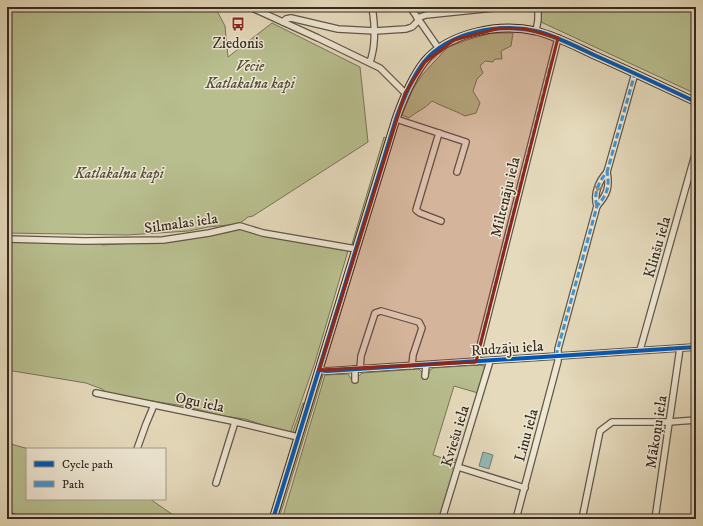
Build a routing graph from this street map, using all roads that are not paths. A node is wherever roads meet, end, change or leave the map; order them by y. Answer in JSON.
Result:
{"nodes":[{"id":1,"x":251,"y":7,"type":"edge"},
{"id":2,"x":372,"y":7,"type":"edge"},
{"id":3,"x":410,"y":7,"type":"edge"},
{"id":4,"x":503,"y":7,"type":"edge"},
{"id":5,"x":538,"y":7,"type":"edge"},
{"id":6,"x":418,"y":19,"type":"junction"},
{"id":7,"x":283,"y":22,"type":"junction"},
{"id":8,"x":375,"y":31,"type":"junction"},
{"id":9,"x":536,"y":31,"type":"junction"},
{"id":10,"x":558,"y":38,"type":"junction"},
{"id":11,"x":439,"y":49,"type":"junction"},
{"id":12,"x":370,"y":62,"type":"junction"},
{"id":13,"x":635,"y":73,"type":"junction"},
{"id":14,"x":405,"y":93,"type":"junction"},
{"id":15,"x":696,"y":102,"type":"edge"},
{"id":16,"x":396,"y":119,"type":"junction"},
{"id":17,"x":439,"y":133,"type":"junction"},
{"id":18,"x":696,"y":151,"type":"edge"},
{"id":19,"x":457,"y":172,"type":"dead end"},
{"id":20,"x":607,"y":172,"type":"junction"},
{"id":21,"x":597,"y":206,"type":"junction"},
{"id":22,"x":441,"y":221,"type":"dead end"},
{"id":23,"x":7,"y":239,"type":"edge"},
{"id":24,"x":356,"y":249,"type":"junction"},
{"id":25,"x":696,"y":347,"type":"edge"},
{"id":26,"x":680,"y":348,"type":"junction"},
{"id":27,"x":640,"y":350,"type":"junction"},
{"id":28,"x":557,"y":356,"type":"junction"},
{"id":29,"x":490,"y":361,"type":"junction"},
{"id":30,"x":476,"y":362,"type":"junction"},
{"id":31,"x":426,"y":365,"type":"junction"},
{"id":32,"x":412,"y":366,"type":"junction"},
{"id":33,"x":358,"y":369,"type":"junction"},
{"id":34,"x":319,"y":370,"type":"junction"},
{"id":35,"x":425,"y":376,"type":"dead end"},
{"id":36,"x":354,"y":380,"type":"dead end"},
{"id":37,"x":96,"y":393,"type":"dead end"},
{"id":38,"x":154,"y":405,"type":"junction"},
{"id":39,"x":696,"y":420,"type":"edge"},
{"id":40,"x":235,"y":422,"type":"junction"},
{"id":41,"x":669,"y":422,"type":"junction"},
{"id":42,"x":298,"y":438,"type":"junction"},
{"id":43,"x":137,"y":448,"type":"edge"},
{"id":44,"x":458,"y":467,"type":"junction"},
{"id":45,"x":216,"y":483,"type":"dead end"},
{"id":46,"x":525,"y":488,"type":"junction"},
{"id":47,"x":273,"y":519,"type":"edge"},
{"id":48,"x":442,"y":519,"type":"edge"},
{"id":49,"x":516,"y":519,"type":"edge"},
{"id":50,"x":582,"y":519,"type":"edge"},
{"id":51,"x":655,"y":519,"type":"edge"}],
"edges":[{"from":1,"to":7,"type":"street"},
{"from":2,"to":8,"type":"street"},
{"from":3,"to":6,"type":"street"},
{"from":4,"to":6,"type":"street"},
{"from":5,"to":9,"type":"street"},
{"from":6,"to":8,"type":"street"},
{"from":6,"to":11,"type":"street"},
{"from":7,"to":8,"type":"street"},
{"from":7,"to":12,"type":"street"},
{"from":8,"to":12,"type":"street"},
{"from":9,"to":10,"type":"main road"},
{"from":9,"to":11,"type":"main road"},
{"from":10,"to":13,"type":"main road"},
{"from":10,"to":30,"type":"street","name":"Miltenāju iela"},
{"from":11,"to":14,"type":"main road"},
{"from":12,"to":14,"type":"street"},
{"from":13,"to":15,"type":"main road"},
{"from":13,"to":20,"type":"street"},
{"from":14,"to":16,"type":"main road"},
{"from":16,"to":17,"type":"street"},
{"from":16,"to":24,"type":"main road"},
{"from":17,"to":19,"type":"street"},
{"from":17,"to":22,"type":"street"},
{"from":18,"to":27,"type":"street","name":"Klinšu iela"},
{"from":20,"to":21,"type":"street","one_way":true},
{"from":20,"to":21,"type":"street"},
{"from":21,"to":28,"type":"street","name":"Linu iela"},
{"from":23,"to":24,"type":"street","name":"Silmalas iela"},
{"from":24,"to":34,"type":"main road"},
{"from":25,"to":26,"type":"street","name":"Rudzāju iela"},
{"from":26,"to":27,"type":"street","name":"Rudzāju iela"},
{"from":26,"to":41,"type":"street","name":"Mākoņu iela"},
{"from":27,"to":28,"type":"street","name":"Rudzāju iela"},
{"from":28,"to":29,"type":"street","name":"Rudzāju iela"},
{"from":28,"to":46,"type":"street","name":"Linu iela"},
{"from":29,"to":30,"type":"street","name":"Rudzāju iela"},
{"from":29,"to":44,"type":"street","name":"Kviešu iela"},
{"from":30,"to":31,"type":"street","name":"Rudzāju iela"},
{"from":31,"to":32,"type":"street","name":"Rudzāju iela"},
{"from":31,"to":35,"type":"street"},
{"from":32,"to":33,"type":"street","name":"Rudzāju iela"},
{"from":32,"to":33,"type":"street"},
{"from":33,"to":34,"type":"street","name":"Rudzāju iela"},
{"from":33,"to":36,"type":"street"},
{"from":34,"to":42,"type":"main road"},
{"from":37,"to":38,"type":"street","name":"Ogu iela"},
{"from":38,"to":40,"type":"street","name":"Ogu iela"},
{"from":38,"to":43,"type":"street"},
{"from":39,"to":41,"type":"street"},
{"from":40,"to":42,"type":"street","name":"Ogu iela"},
{"from":40,"to":45,"type":"street"},
{"from":41,"to":50,"type":"street"},
{"from":41,"to":51,"type":"street","name":"Mākoņu iela"},
{"from":42,"to":47,"type":"main road"},
{"from":44,"to":46,"type":"street"},
{"from":44,"to":48,"type":"street","name":"Kviešu iela"},
{"from":46,"to":49,"type":"street","name":"Linu iela"}]}
